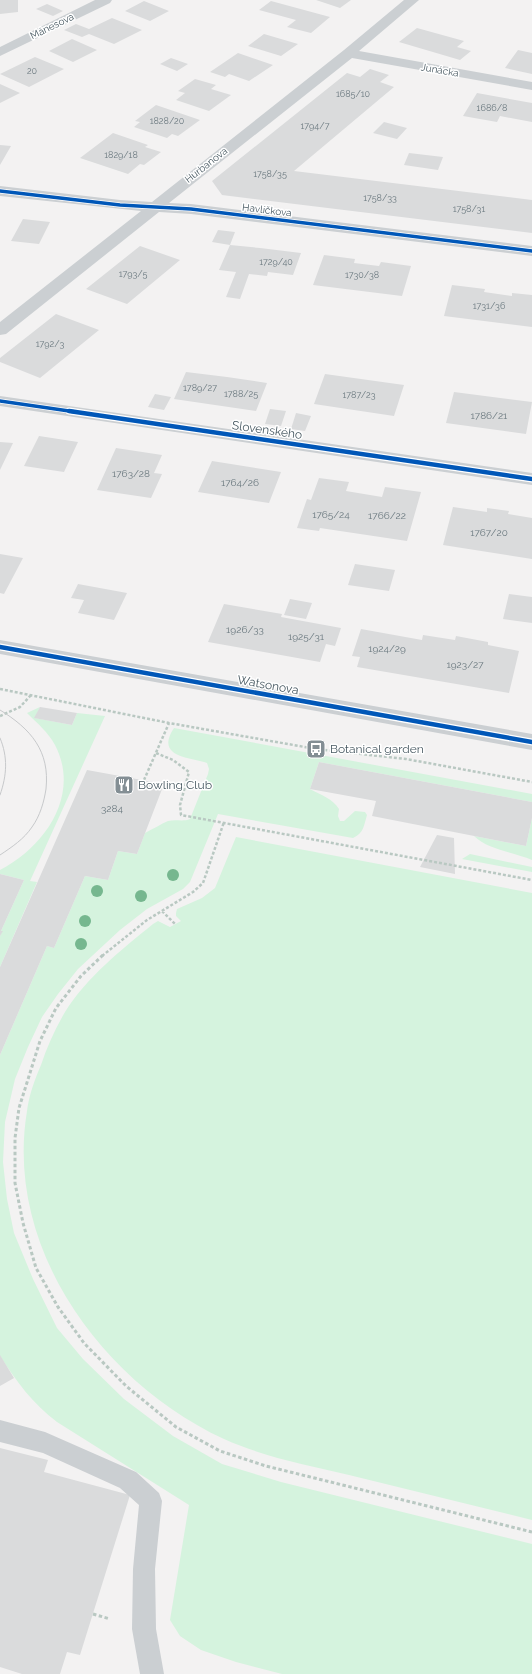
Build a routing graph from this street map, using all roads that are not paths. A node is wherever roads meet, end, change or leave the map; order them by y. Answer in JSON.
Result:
{"nodes":[{"id":1,"x":104,"y":0,"type":"edge"},
{"id":2,"x":412,"y":0,"type":"edge"},
{"id":3,"x":0,"y":52,"type":"edge"},
{"id":4,"x":349,"y":53,"type":"junction"},
{"id":5,"x":532,"y":86,"type":"edge"},
{"id":6,"x":0,"y":191,"type":"edge"},
{"id":7,"x":153,"y":207,"type":"junction"},
{"id":8,"x":532,"y":250,"type":"edge"},
{"id":9,"x":0,"y":330,"type":"edge"},
{"id":10,"x":0,"y":401,"type":"edge"},
{"id":11,"x":532,"y":479,"type":"edge"},
{"id":12,"x":0,"y":647,"type":"edge"},
{"id":13,"x":532,"y":742,"type":"edge"},
{"id":14,"x":0,"y":1431,"type":"edge"},
{"id":15,"x":152,"y":1674,"type":"edge"}],
"edges":[{"from":1,"to":3,"type":"street","name":"Mánesova"},
{"from":2,"to":4,"type":"street","name":"Hurbanova"},
{"from":4,"to":5,"type":"street","name":"Junácka"},
{"from":4,"to":7,"type":"street","name":"Hurbanova"},
{"from":6,"to":7,"type":"street","name":"Havlíčkova"},
{"from":7,"to":8,"type":"street","name":"Havlíčkova"},
{"from":7,"to":9,"type":"street","name":"Hurbanova"},
{"from":10,"to":11,"type":"street","name":"Slovenského"},
{"from":12,"to":13,"type":"street","name":"Watsonova"},
{"from":14,"to":15,"type":"lane"}]}
